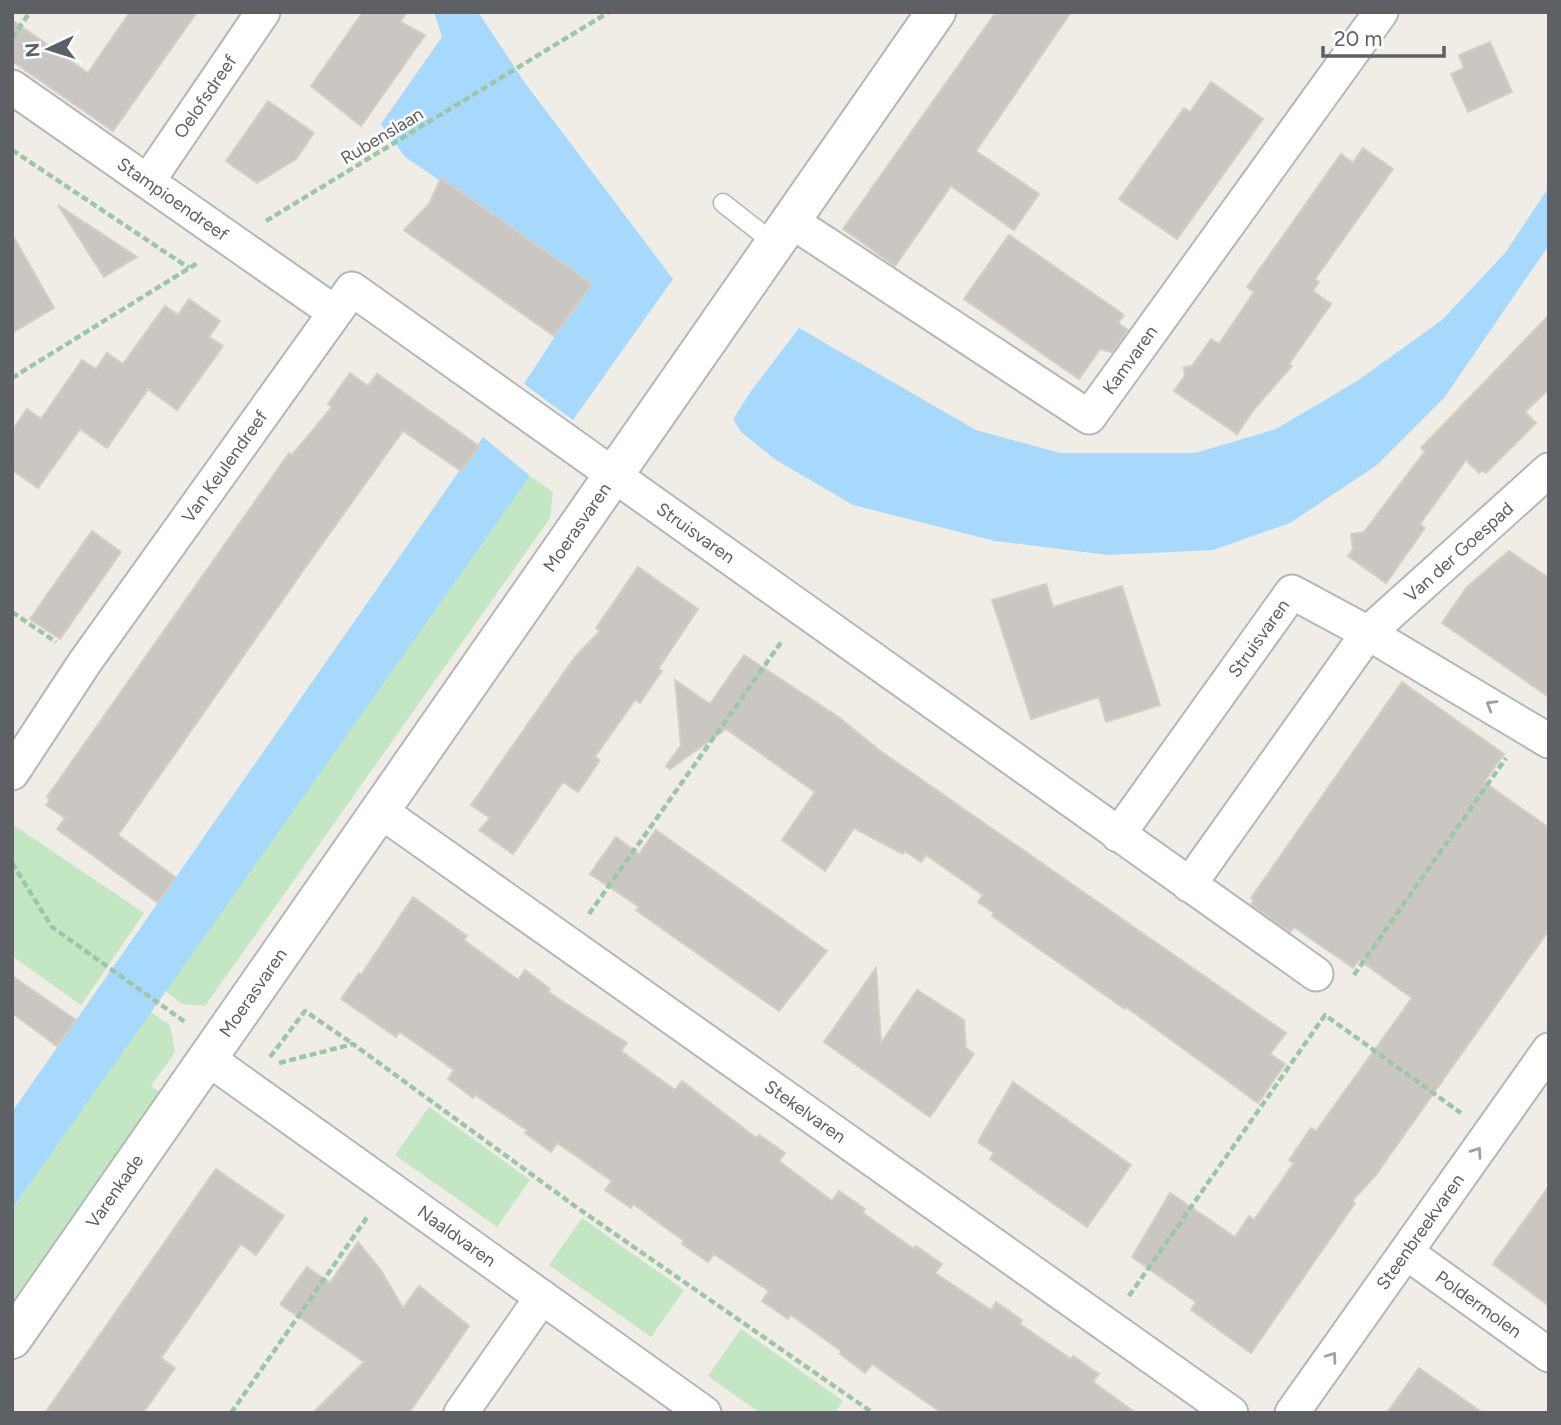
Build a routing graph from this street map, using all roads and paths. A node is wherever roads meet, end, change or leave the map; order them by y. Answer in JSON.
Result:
{"nodes":[{"id":1,"x":30,"y":12,"type":"edge"},
{"id":2,"x":263,"y":12,"type":"edge"},
{"id":3,"x":609,"y":12,"type":"edge"},
{"id":4,"x":936,"y":12,"type":"edge"},
{"id":5,"x":1381,"y":12,"type":"edge"},
{"id":6,"x":12,"y":38,"type":"edge"},
{"id":7,"x":12,"y":87,"type":"edge"},
{"id":8,"x":12,"y":150,"type":"edge"},
{"id":9,"x":148,"y":181,"type":"junction"},
{"id":10,"x":723,"y":203,"type":"dead end"},
{"id":11,"x":783,"y":232,"type":"junction"},
{"id":12,"x":233,"y":241,"type":"junction"},
{"id":13,"x":188,"y":268,"type":"junction"},
{"id":14,"x":334,"y":312,"type":"junction"},
{"id":15,"x":12,"y":379,"type":"edge"},
{"id":16,"x":1549,"y":470,"type":"edge"},
{"id":17,"x":613,"y":477,"type":"junction"},
{"id":18,"x":12,"y":612,"type":"edge"},
{"id":19,"x":803,"y":612,"type":"junction"},
{"id":20,"x":1368,"y":633,"type":"junction"},
{"id":21,"x":85,"y":662,"type":"junction"},
{"id":22,"x":1538,"y":734,"type":"edge"},
{"id":23,"x":12,"y":774,"type":"edge"},
{"id":24,"x":379,"y":810,"type":"junction"},
{"id":25,"x":1118,"y":835,"type":"junction"},
{"id":26,"x":12,"y":863,"type":"edge"},
{"id":27,"x":1189,"y":885,"type":"junction"},
{"id":28,"x":568,"y":945,"type":"junction"},
{"id":29,"x":1316,"y":974,"type":"dead end"},
{"id":30,"x":1349,"y":982,"type":"dead end"},
{"id":31,"x":1333,"y":1004,"type":"dead end"},
{"id":32,"x":1325,"y":1015,"type":"junction"},
{"id":33,"x":177,"y":1017,"type":"dead end"},
{"id":34,"x":354,"y":1044,"type":"junction"},
{"id":35,"x":1549,"y":1050,"type":"edge"},
{"id":36,"x":215,"y":1053,"type":"junction"},
{"id":37,"x":1490,"y":1134,"type":"junction"},
{"id":38,"x":389,"y":1187,"type":"junction"},
{"id":39,"x":1407,"y":1253,"type":"junction"},
{"id":40,"x":542,"y":1297,"type":"junction"},
{"id":41,"x":1108,"y":1326,"type":"junction"},
{"id":42,"x":12,"y":1339,"type":"edge"},
{"id":43,"x":1549,"y":1356,"type":"edge"},
{"id":44,"x":231,"y":1413,"type":"edge"},
{"id":45,"x":461,"y":1413,"type":"edge"},
{"id":46,"x":704,"y":1413,"type":"edge"},
{"id":47,"x":873,"y":1413,"type":"edge"},
{"id":48,"x":1231,"y":1413,"type":"edge"},
{"id":49,"x":1292,"y":1413,"type":"edge"}],
"edges":[{"from":1,"to":6,"type":"path"},
{"from":2,"to":9,"type":"street","name":"Oelofsdreef"},
{"from":3,"to":12,"type":"path","name":"Rubenslaan"},
{"from":4,"to":11,"type":"street","name":"Moerasvaren"},
{"from":5,"to":11,"type":"street","name":"Kamvaren"},
{"from":7,"to":9,"type":"street","name":"Stampioendreef"},
{"from":8,"to":13,"type":"path"},
{"from":9,"to":12,"type":"street","name":"Stampioendreef"},
{"from":10,"to":11,"type":"lane"},
{"from":11,"to":17,"type":"street","name":"Moerasvaren"},
{"from":12,"to":13,"type":"path"},
{"from":12,"to":14,"type":"street","name":"Stampioendreef"},
{"from":13,"to":15,"type":"path"},
{"from":14,"to":17,"type":"street","name":"Van Keulendreef"},
{"from":14,"to":21,"type":"street","name":"Van Keulendreef"},
{"from":16,"to":20,"type":"street","name":"Van der Goespad"},
{"from":17,"to":19,"type":"street","name":"Struisvaren"},
{"from":17,"to":24,"type":"street","name":"Moerasvaren"},
{"from":18,"to":21,"type":"path"},
{"from":19,"to":25,"type":"street","name":"Struisvaren"},
{"from":19,"to":28,"type":"path"},
{"from":22,"to":20,"type":"street","one_way":true},
{"from":20,"to":25,"type":"street","name":"Struisvaren"},
{"from":20,"to":27,"type":"street"},
{"from":21,"to":23,"type":"street","name":"Van Keulendreef"},
{"from":22,"to":30,"type":"path"},
{"from":24,"to":28,"type":"street","name":"Stekelvaren"},
{"from":24,"to":36,"type":"street","name":"Moerasvaren"},
{"from":25,"to":27,"type":"street","name":"Struisvaren"},
{"from":26,"to":33,"type":"path"},
{"from":27,"to":29,"type":"street","name":"Struisvaren"},
{"from":28,"to":41,"type":"street","name":"Stekelvaren"},
{"from":31,"to":32,"type":"path"},
{"from":32,"to":37,"type":"path"},
{"from":32,"to":41,"type":"path"},
{"from":34,"to":34,"type":"path"},
{"from":34,"to":47,"type":"path"},
{"from":35,"to":37,"type":"street","name":"Steenbreekvaren"},
{"from":36,"to":38,"type":"street","name":"Naaldvaren"},
{"from":36,"to":42,"type":"street","name":"Varenkade"},
{"from":39,"to":37,"type":"street","name":"Steenbreekvaren","one_way":true},
{"from":38,"to":40,"type":"street","name":"Naaldvaren"},
{"from":38,"to":44,"type":"path"},
{"from":39,"to":43,"type":"street","name":"Poldermolen"},
{"from":49,"to":39,"type":"street","name":"Steenbreekvaren","one_way":true},
{"from":40,"to":45,"type":"street"},
{"from":40,"to":46,"type":"street","name":"Naaldvaren"},
{"from":41,"to":48,"type":"street","name":"Stekelvaren"}]}
